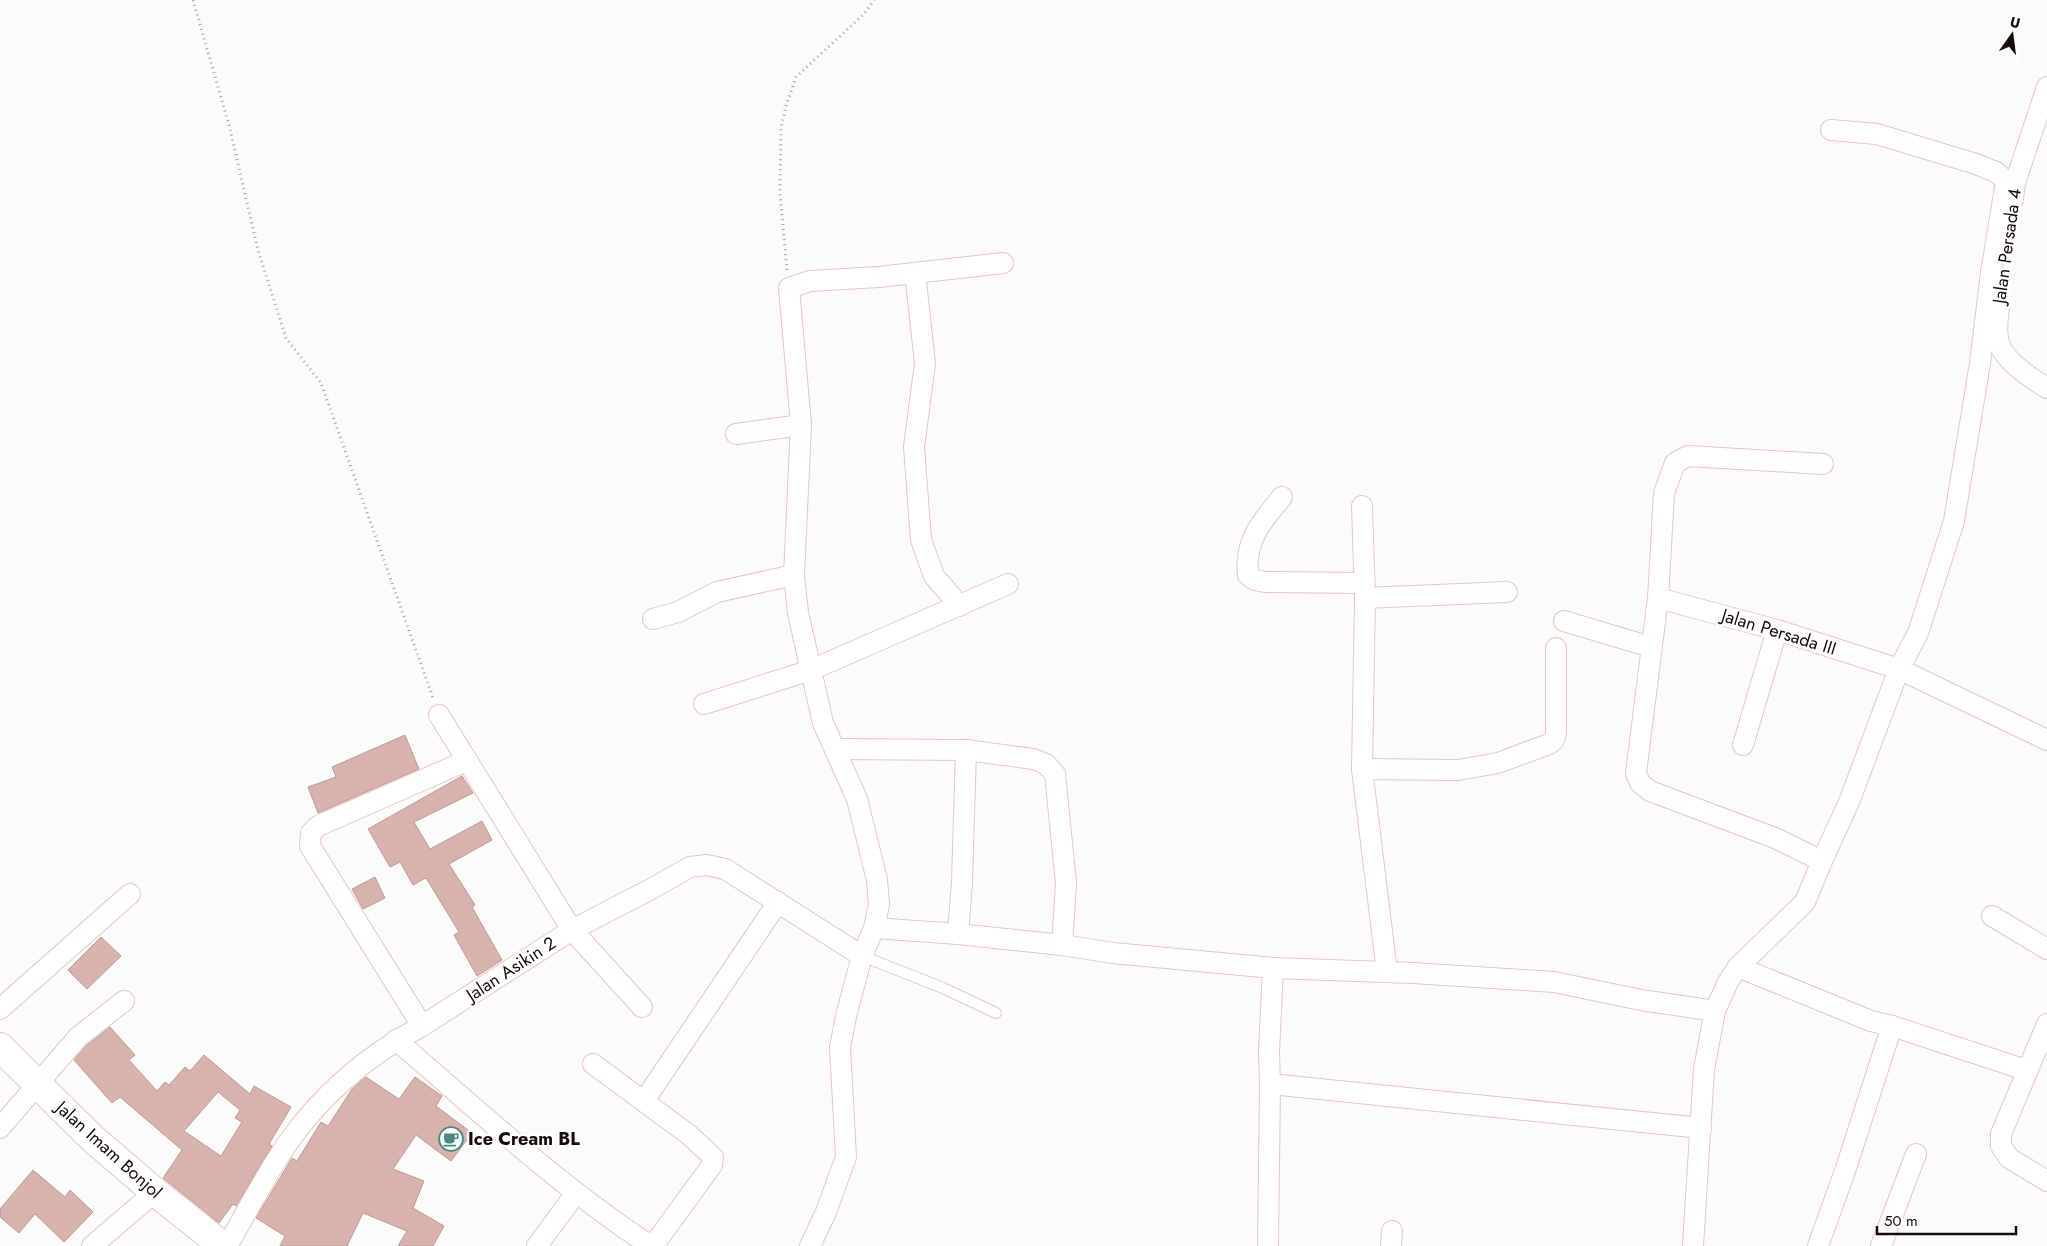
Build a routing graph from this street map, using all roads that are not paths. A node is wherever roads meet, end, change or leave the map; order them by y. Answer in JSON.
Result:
{"nodes":[{"id":1,"x":2047,"y":87,"type":"edge"},
{"id":2,"x":1831,"y":130,"type":"dead end"},
{"id":3,"x":1003,"y":264,"type":"dead end"},
{"id":4,"x":915,"y":273,"type":"junction"},
{"id":5,"x":2047,"y":388,"type":"edge"},
{"id":6,"x":801,"y":424,"type":"junction"},
{"id":7,"x":736,"y":434,"type":"dead end"},
{"id":8,"x":1823,"y":464,"type":"dead end"},
{"id":9,"x":1282,"y":497,"type":"dead end"},
{"id":10,"x":1362,"y":506,"type":"dead end"},
{"id":11,"x":794,"y":574,"type":"junction"},
{"id":12,"x":1008,"y":584,"type":"dead end"},
{"id":13,"x":1364,"y":590,"type":"junction"},
{"id":14,"x":1507,"y":592,"type":"dead end"},
{"id":15,"x":1658,"y":598,"type":"junction"},
{"id":16,"x":960,"y":606,"type":"junction"},
{"id":17,"x":653,"y":620,"type":"dead end"},
{"id":18,"x":1564,"y":622,"type":"dead end"},
{"id":19,"x":1777,"y":630,"type":"junction"},
{"id":20,"x":1651,"y":647,"type":"junction"},
{"id":21,"x":1556,"y":648,"type":"dead end"},
{"id":22,"x":811,"y":670,"type":"junction"},
{"id":23,"x":1899,"y":670,"type":"junction"},
{"id":24,"x":704,"y":704,"type":"dead end"},
{"id":25,"x":439,"y":715,"type":"road end"},
{"id":26,"x":2047,"y":740,"type":"edge"},
{"id":27,"x":1743,"y":746,"type":"dead end"},
{"id":28,"x":836,"y":749,"type":"junction"},
{"id":29,"x":966,"y":750,"type":"junction"},
{"id":30,"x":466,"y":761,"type":"junction"},
{"id":31,"x":1362,"y":768,"type":"junction"},
{"id":32,"x":1822,"y":861,"type":"junction"},
{"id":33,"x":130,"y":894,"type":"dead end"},
{"id":34,"x":778,"y":902,"type":"junction"},
{"id":35,"x":1992,"y":916,"type":"dead end"},
{"id":36,"x":874,"y":928,"type":"junction"},
{"id":37,"x":572,"y":930,"type":"junction"},
{"id":38,"x":958,"y":934,"type":"junction"},
{"id":39,"x":1062,"y":945,"type":"junction"},
{"id":40,"x":2047,"y":949,"type":"edge"},
{"id":41,"x":862,"y":956,"type":"junction"},
{"id":42,"x":1738,"y":967,"type":"junction"},
{"id":43,"x":1273,"y":968,"type":"junction"},
{"id":44,"x":1387,"y":972,"type":"junction"},
{"id":45,"x":124,"y":1001,"type":"dead end"},
{"id":46,"x":642,"y":1007,"type":"dead end"},
{"id":47,"x":0,"y":1009,"type":"edge"},
{"id":48,"x":1715,"y":1011,"type":"junction"},
{"id":49,"x":996,"y":1013,"type":"dead end"},
{"id":50,"x":2047,"y":1024,"type":"edge"},
{"id":51,"x":422,"y":1026,"type":"junction"},
{"id":52,"x":1892,"y":1026,"type":"junction"},
{"id":53,"x":396,"y":1040,"type":"junction"},
{"id":54,"x":0,"y":1046,"type":"edge"},
{"id":55,"x":593,"y":1064,"type":"dead end"},
{"id":56,"x":2026,"y":1070,"type":"junction"},
{"id":57,"x":36,"y":1084,"type":"junction"},
{"id":58,"x":1270,"y":1084,"type":"junction"},
{"id":59,"x":644,"y":1101,"type":"junction"},
{"id":60,"x":0,"y":1128,"type":"edge"},
{"id":61,"x":1701,"y":1128,"type":"junction"},
{"id":62,"x":1916,"y":1154,"type":"dead end"},
{"id":63,"x":2047,"y":1181,"type":"edge"},
{"id":64,"x":155,"y":1192,"type":"junction"},
{"id":65,"x":576,"y":1193,"type":"junction"},
{"id":66,"x":92,"y":1246,"type":"edge"},
{"id":67,"x":225,"y":1246,"type":"edge"},
{"id":68,"x":537,"y":1246,"type":"edge"},
{"id":69,"x":652,"y":1246,"type":"edge"},
{"id":70,"x":810,"y":1246,"type":"edge"},
{"id":71,"x":1268,"y":1246,"type":"edge"},
{"id":72,"x":1693,"y":1246,"type":"edge"},
{"id":73,"x":1818,"y":1246,"type":"edge"},
{"id":74,"x":1881,"y":1246,"type":"edge"}],
"edges":[{"from":1,"to":5,"type":"street","name":"Jalan Persada 4"},
{"from":2,"to":23,"type":"street"},
{"from":3,"to":4,"type":"street"},
{"from":4,"to":6,"type":"street"},
{"from":4,"to":16,"type":"street"},
{"from":6,"to":7,"type":"street"},
{"from":6,"to":11,"type":"street"},
{"from":8,"to":15,"type":"street"},
{"from":9,"to":13,"type":"street"},
{"from":10,"to":13,"type":"street"},
{"from":11,"to":17,"type":"street"},
{"from":11,"to":22,"type":"street"},
{"from":12,"to":16,"type":"street"},
{"from":13,"to":14,"type":"street"},
{"from":13,"to":31,"type":"street"},
{"from":15,"to":19,"type":"street","name":"Jalan Persada III"},
{"from":15,"to":20,"type":"street"},
{"from":16,"to":22,"type":"street"},
{"from":18,"to":20,"type":"street"},
{"from":19,"to":23,"type":"street","name":"Jalan Persada III"},
{"from":19,"to":27,"type":"street"},
{"from":20,"to":32,"type":"street"},
{"from":21,"to":31,"type":"street"},
{"from":22,"to":24,"type":"street"},
{"from":22,"to":28,"type":"street"},
{"from":23,"to":26,"type":"street","name":"Jalan Persada III"},
{"from":23,"to":32,"type":"street"},
{"from":25,"to":30,"type":"street"},
{"from":28,"to":29,"type":"street"},
{"from":28,"to":36,"type":"street"},
{"from":29,"to":38,"type":"street"},
{"from":29,"to":39,"type":"street"},
{"from":30,"to":37,"type":"street"},
{"from":30,"to":51,"type":"street"},
{"from":31,"to":44,"type":"street"},
{"from":32,"to":42,"type":"street"},
{"from":33,"to":47,"type":"street"},
{"from":34,"to":37,"type":"street","name":"Jalan Asikin 2"},
{"from":34,"to":41,"type":"street","name":"Jalan Asikin 2"},
{"from":34,"to":59,"type":"street"},
{"from":35,"to":40,"type":"street"},
{"from":36,"to":38,"type":"street"},
{"from":36,"to":41,"type":"street"},
{"from":37,"to":46,"type":"street"},
{"from":37,"to":51,"type":"street","name":"Jalan Asikin 2"},
{"from":38,"to":39,"type":"street"},
{"from":39,"to":43,"type":"street"},
{"from":41,"to":49,"type":"lane"},
{"from":41,"to":70,"type":"street"},
{"from":42,"to":48,"type":"street"},
{"from":42,"to":52,"type":"street"},
{"from":43,"to":44,"type":"street"},
{"from":43,"to":58,"type":"street"},
{"from":44,"to":48,"type":"street"},
{"from":45,"to":57,"type":"street"},
{"from":48,"to":61,"type":"street"},
{"from":50,"to":56,"type":"street"},
{"from":51,"to":53,"type":"street","name":"Jalan Asikin 2"},
{"from":52,"to":56,"type":"street"},
{"from":52,"to":73,"type":"street"},
{"from":53,"to":65,"type":"street"},
{"from":53,"to":67,"type":"street","name":"Jalan Asikin 2"},
{"from":54,"to":57,"type":"highway","name":"Jalan Imam Bonjol"},
{"from":55,"to":59,"type":"street"},
{"from":56,"to":63,"type":"street"},
{"from":57,"to":60,"type":"street"},
{"from":57,"to":64,"type":"highway","name":"Jalan Imam Bonjol"},
{"from":58,"to":61,"type":"street"},
{"from":58,"to":71,"type":"street"},
{"from":59,"to":69,"type":"street"},
{"from":61,"to":72,"type":"street"},
{"from":62,"to":74,"type":"street"},
{"from":64,"to":66,"type":"street"},
{"from":64,"to":67,"type":"highway","name":"Jalan Imam Bonjol"},
{"from":65,"to":68,"type":"street"},
{"from":65,"to":69,"type":"street"}]}
